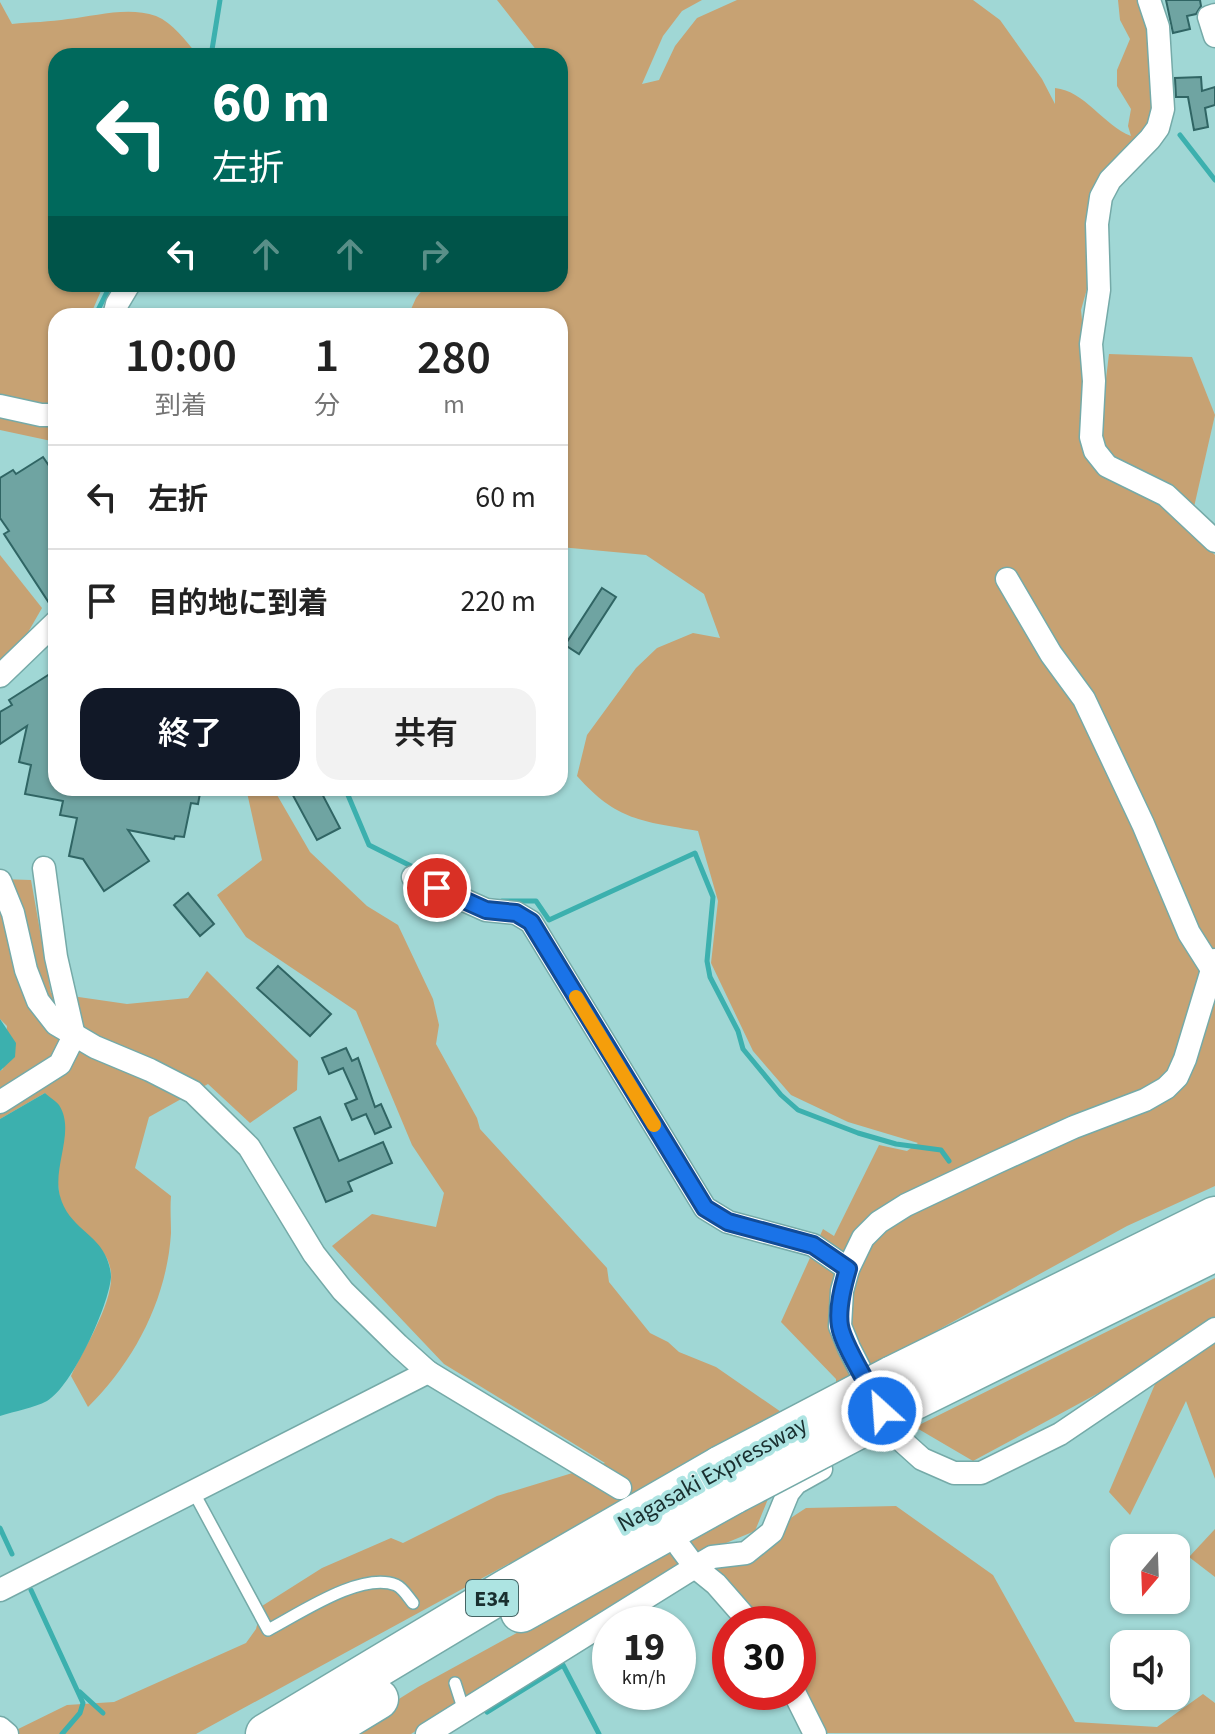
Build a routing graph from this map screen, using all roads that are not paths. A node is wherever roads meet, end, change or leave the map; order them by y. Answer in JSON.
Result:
{"nodes":[{"id":1,"x":1149,"y":0,"type":"edge"},
{"id":2,"x":1215,"y":15,"type":"edge"},
{"id":3,"x":1215,"y":36,"type":"edge"},
{"id":4,"x":0,"y":406,"type":"edge"},
{"id":5,"x":48,"y":415,"type":"edge"},
{"id":6,"x":1215,"y":541,"type":"edge"},
{"id":7,"x":1007,"y":579,"type":"dead end"},
{"id":8,"x":48,"y":630,"type":"edge"},
{"id":9,"x":0,"y":676,"type":"edge"},
{"id":10,"x":44,"y":868,"type":"dead end"},
{"id":11,"x":413,"y":877,"type":"dead end"},
{"id":12,"x":0,"y":881,"type":"edge"},
{"id":13,"x":1214,"y":968,"type":"edge"},
{"id":14,"x":74,"y":1036,"type":"junction"},
{"id":15,"x":0,"y":1102,"type":"edge"},
{"id":16,"x":1215,"y":1217,"type":"edge"},
{"id":17,"x":1215,"y":1251,"type":"edge"},
{"id":18,"x":848,"y":1269,"type":"junction"},
{"id":19,"x":1215,"y":1329,"type":"edge"},
{"id":20,"x":428,"y":1372,"type":"junction"},
{"id":21,"x":896,"y":1404,"type":"junction"},
{"id":22,"x":728,"y":1480,"type":"junction"},
{"id":23,"x":620,"y":1488,"type":"dead end"},
{"id":24,"x":193,"y":1491,"type":"junction"},
{"id":25,"x":680,"y":1547,"type":"dead end"},
{"id":26,"x":695,"y":1567,"type":"junction"},
{"id":27,"x":0,"y":1590,"type":"edge"},
{"id":28,"x":413,"y":1603,"type":"dead end"},
{"id":29,"x":735,"y":1606,"type":"edge"},
{"id":30,"x":455,"y":1683,"type":"dead end"},
{"id":31,"x":803,"y":1710,"type":"edge"},
{"id":32,"x":464,"y":1711,"type":"junction"},
{"id":33,"x":0,"y":1728,"type":"edge"},
{"id":34,"x":7,"y":1734,"type":"edge"},
{"id":35,"x":266,"y":1734,"type":"edge"},
{"id":36,"x":320,"y":1734,"type":"edge"},
{"id":37,"x":427,"y":1734,"type":"edge"},
{"id":38,"x":815,"y":1734,"type":"edge"}],
"edges":[{"from":1,"to":6,"type":"street"},
{"from":2,"to":3,"type":"street"},
{"from":4,"to":5,"type":"street"},
{"from":7,"to":13,"type":"street"},
{"from":8,"to":9,"type":"street"},
{"from":10,"to":14,"type":"street"},
{"from":11,"to":18,"type":"street"},
{"from":12,"to":14,"type":"street"},
{"from":13,"to":18,"type":"street"},
{"from":14,"to":15,"type":"street"},
{"from":14,"to":20,"type":"street"},
{"from":16,"to":21,"type":"highway","name":"Nagasaki Expressway","number":"E34"},
{"from":17,"to":21,"type":"highway","name":"Nagasaki Expressway","number":"E34"},
{"from":18,"to":21,"type":"street"},
{"from":19,"to":21,"type":"street"},
{"from":20,"to":23,"type":"street"},
{"from":20,"to":24,"type":"street"},
{"from":21,"to":22,"type":"highway","name":"Nagasaki Expressway","number":"E34","bridge":true},
{"from":21,"to":26,"type":"street"},
{"from":22,"to":35,"type":"highway","name":"Nagasaki Expressway","number":"E34"},
{"from":22,"to":36,"type":"highway","name":"Nagasaki Expressway","number":"E34"},
{"from":24,"to":27,"type":"street"},
{"from":24,"to":28,"type":"lane"},
{"from":25,"to":26,"type":"street"},
{"from":26,"to":29,"type":"street"},
{"from":26,"to":32,"type":"street"},
{"from":30,"to":32,"type":"lane"},
{"from":31,"to":38,"type":"street"},
{"from":32,"to":37,"type":"street"},
{"from":33,"to":34,"type":"street"}]}
